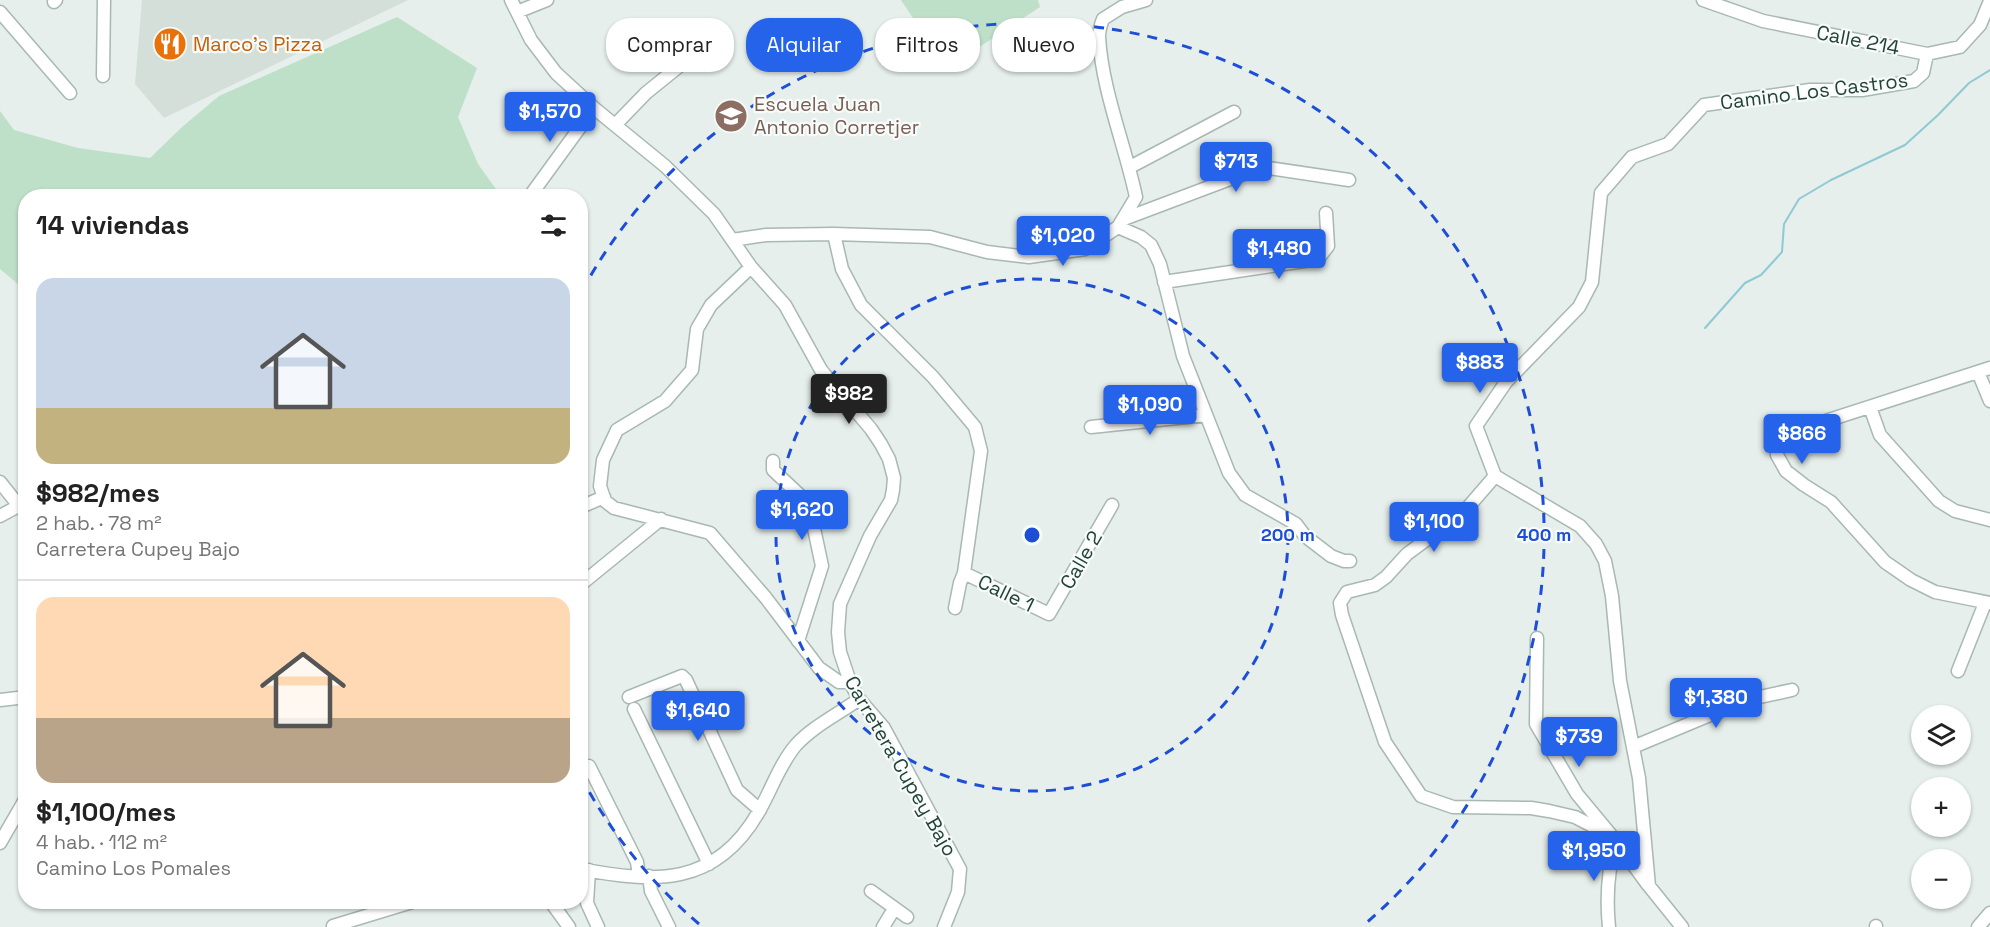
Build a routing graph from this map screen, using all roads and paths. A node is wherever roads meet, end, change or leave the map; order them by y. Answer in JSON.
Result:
{"nodes":[{"id":1,"x":104,"y":0,"type":"edge"},
{"id":2,"x":511,"y":0,"type":"edge"},
{"id":3,"x":548,"y":0,"type":"edge"},
{"id":4,"x":1146,"y":0,"type":"edge"},
{"id":5,"x":1703,"y":0,"type":"edge"},
{"id":6,"x":1990,"y":1,"type":"edge"},
{"id":7,"x":0,"y":12,"type":"edge"},
{"id":8,"x":517,"y":12,"type":"junction"},
{"id":9,"x":1985,"y":27,"type":"edge"},
{"id":10,"x":1927,"y":54,"type":"junction"},
{"id":11,"x":672,"y":72,"type":"edge"},
{"id":12,"x":103,"y":76,"type":"dead end"},
{"id":13,"x":70,"y":93,"type":"dead end"},
{"id":14,"x":594,"y":108,"type":"junction"},
{"id":15,"x":1234,"y":112,"type":"dead end"},
{"id":16,"x":615,"y":125,"type":"junction"},
{"id":17,"x":1130,"y":167,"type":"junction"},
{"id":18,"x":1348,"y":180,"type":"dead end"},
{"id":19,"x":535,"y":189,"type":"edge"},
{"id":20,"x":1326,"y":213,"type":"dead end"},
{"id":21,"x":1121,"y":223,"type":"junction"},
{"id":22,"x":834,"y":234,"type":"junction"},
{"id":23,"x":732,"y":240,"type":"junction"},
{"id":24,"x":751,"y":267,"type":"junction"},
{"id":25,"x":1164,"y":282,"type":"junction"},
{"id":26,"x":1984,"y":370,"type":"edge"},
{"id":27,"x":1990,"y":401,"type":"edge"},
{"id":28,"x":1870,"y":407,"type":"junction"},
{"id":29,"x":1206,"y":415,"type":"junction"},
{"id":30,"x":1091,"y":426,"type":"dead end"},
{"id":31,"x":773,"y":461,"type":"dead end"},
{"id":32,"x":1495,"y":476,"type":"junction"},
{"id":33,"x":0,"y":482,"type":"edge"},
{"id":34,"x":604,"y":497,"type":"junction"},
{"id":35,"x":18,"y":501,"type":"edge"},
{"id":36,"x":588,"y":504,"type":"edge"},
{"id":37,"x":1112,"y":505,"type":"dead end"},
{"id":38,"x":18,"y":507,"type":"edge"},
{"id":39,"x":0,"y":516,"type":"edge"},
{"id":40,"x":661,"y":519,"type":"junction"},
{"id":41,"x":1990,"y":520,"type":"edge"},
{"id":42,"x":1350,"y":561,"type":"dead end"},
{"id":43,"x":964,"y":573,"type":"junction"},
{"id":44,"x":588,"y":578,"type":"edge"},
{"id":45,"x":1988,"y":603,"type":"edge"},
{"id":46,"x":955,"y":608,"type":"dead end"},
{"id":47,"x":1049,"y":614,"type":"joint"},
{"id":48,"x":1538,"y":638,"type":"dead end"},
{"id":49,"x":798,"y":642,"type":"junction"},
{"id":50,"x":1958,"y":671,"type":"dead end"},
{"id":51,"x":850,"y":682,"type":"junction"},
{"id":52,"x":1792,"y":690,"type":"dead end"},
{"id":53,"x":18,"y":698,"type":"edge"},
{"id":54,"x":859,"y":699,"type":"junction"},
{"id":55,"x":0,"y":700,"type":"edge"},
{"id":56,"x":1633,"y":747,"type":"junction"},
{"id":57,"x":589,"y":766,"type":"dead end"},
{"id":58,"x":760,"y":810,"type":"junction"},
{"id":59,"x":18,"y":812,"type":"edge"},
{"id":60,"x":1614,"y":838,"type":"junction"},
{"id":61,"x":0,"y":843,"type":"edge"},
{"id":62,"x":709,"y":864,"type":"junction"},
{"id":63,"x":588,"y":870,"type":"edge"},
{"id":64,"x":644,"y":876,"type":"junction"},
{"id":65,"x":1649,"y":886,"type":"junction"},
{"id":66,"x":871,"y":891,"type":"dead end"},
{"id":67,"x":588,"y":905,"type":"edge"},
{"id":68,"x":389,"y":909,"type":"edge"},
{"id":69,"x":556,"y":909,"type":"edge"},
{"id":70,"x":894,"y":909,"type":"junction"},
{"id":71,"x":1990,"y":913,"type":"edge"},
{"id":72,"x":907,"y":917,"type":"dead end"},
{"id":73,"x":333,"y":926,"type":"edge"},
{"id":74,"x":569,"y":927,"type":"edge"},
{"id":75,"x":597,"y":927,"type":"edge"},
{"id":76,"x":669,"y":927,"type":"edge"},
{"id":77,"x":883,"y":927,"type":"edge"},
{"id":78,"x":944,"y":927,"type":"edge"},
{"id":79,"x":1609,"y":927,"type":"edge"},
{"id":80,"x":1682,"y":927,"type":"edge"},
{"id":81,"x":1978,"y":927,"type":"edge"}],
"edges":[{"from":1,"to":12,"type":"street"},
{"from":2,"to":8,"type":"street","name":"Carretera Cupey Bajo"},
{"from":3,"to":8,"type":"street"},
{"from":4,"to":17,"type":"street"},
{"from":5,"to":10,"type":"street","name":"Calle 214"},
{"from":6,"to":9,"type":"street","name":"Calle 214"},
{"from":7,"to":13,"type":"street"},
{"from":8,"to":14,"type":"street","name":"Carretera Cupey Bajo"},
{"from":9,"to":10,"type":"street","name":"Calle 214"},
{"from":10,"to":32,"type":"street","name":"Camino Los Castros"},
{"from":11,"to":16,"type":"street"},
{"from":14,"to":16,"type":"street","name":"Carretera Cupey Bajo"},
{"from":14,"to":19,"type":"street"},
{"from":15,"to":17,"type":"street"},
{"from":16,"to":23,"type":"street","name":"Carretera Cupey Bajo"},
{"from":17,"to":21,"type":"street"},
{"from":18,"to":21,"type":"street"},
{"from":20,"to":25,"type":"street"},
{"from":21,"to":22,"type":"street"},
{"from":21,"to":25,"type":"street"},
{"from":22,"to":23,"type":"street"},
{"from":22,"to":43,"type":"street"},
{"from":23,"to":24,"type":"street","name":"Carretera Cupey Bajo"},
{"from":24,"to":34,"type":"street"},
{"from":24,"to":51,"type":"street","name":"Carretera Cupey Bajo"},
{"from":25,"to":29,"type":"street"},
{"from":26,"to":27,"type":"street"},
{"from":26,"to":28,"type":"street"},
{"from":28,"to":41,"type":"street"},
{"from":28,"to":45,"type":"street"},
{"from":29,"to":30,"type":"street"},
{"from":29,"to":42,"type":"street"},
{"from":31,"to":49,"type":"street"},
{"from":32,"to":56,"type":"street"},
{"from":32,"to":60,"type":"street"},
{"from":33,"to":35,"type":"street"},
{"from":34,"to":36,"type":"street"},
{"from":34,"to":40,"type":"street"},
{"from":37,"to":47,"type":"street","name":"Calle 2"},
{"from":38,"to":39,"type":"street"},
{"from":40,"to":44,"type":"street"},
{"from":40,"to":49,"type":"street"},
{"from":43,"to":46,"type":"street"},
{"from":43,"to":47,"type":"street","name":"Calle 1"},
{"from":45,"to":50,"type":"street"},
{"from":48,"to":60,"type":"street"},
{"from":49,"to":51,"type":"street"},
{"from":51,"to":54,"type":"street","name":"Carretera Cupey Bajo"},
{"from":52,"to":56,"type":"street"},
{"from":53,"to":55,"type":"street"},
{"from":54,"to":58,"type":"street"},
{"from":54,"to":78,"type":"street","name":"Carretera Cupey Bajo"},
{"from":56,"to":65,"type":"street"},
{"from":57,"to":64,"type":"street"},
{"from":58,"to":62,"type":"street"},
{"from":58,"to":62,"type":"street"},
{"from":59,"to":61,"type":"street"},
{"from":60,"to":65,"type":"street"},
{"from":60,"to":79,"type":"street"},
{"from":62,"to":64,"type":"street"},
{"from":63,"to":64,"type":"street"},
{"from":64,"to":76,"type":"street"},
{"from":65,"to":80,"type":"street"},
{"from":66,"to":70,"type":"street"},
{"from":67,"to":75,"type":"street"},
{"from":68,"to":73,"type":"street"},
{"from":69,"to":74,"type":"street"},
{"from":70,"to":72,"type":"street"},
{"from":70,"to":77,"type":"street"},
{"from":71,"to":81,"type":"street"}]}
